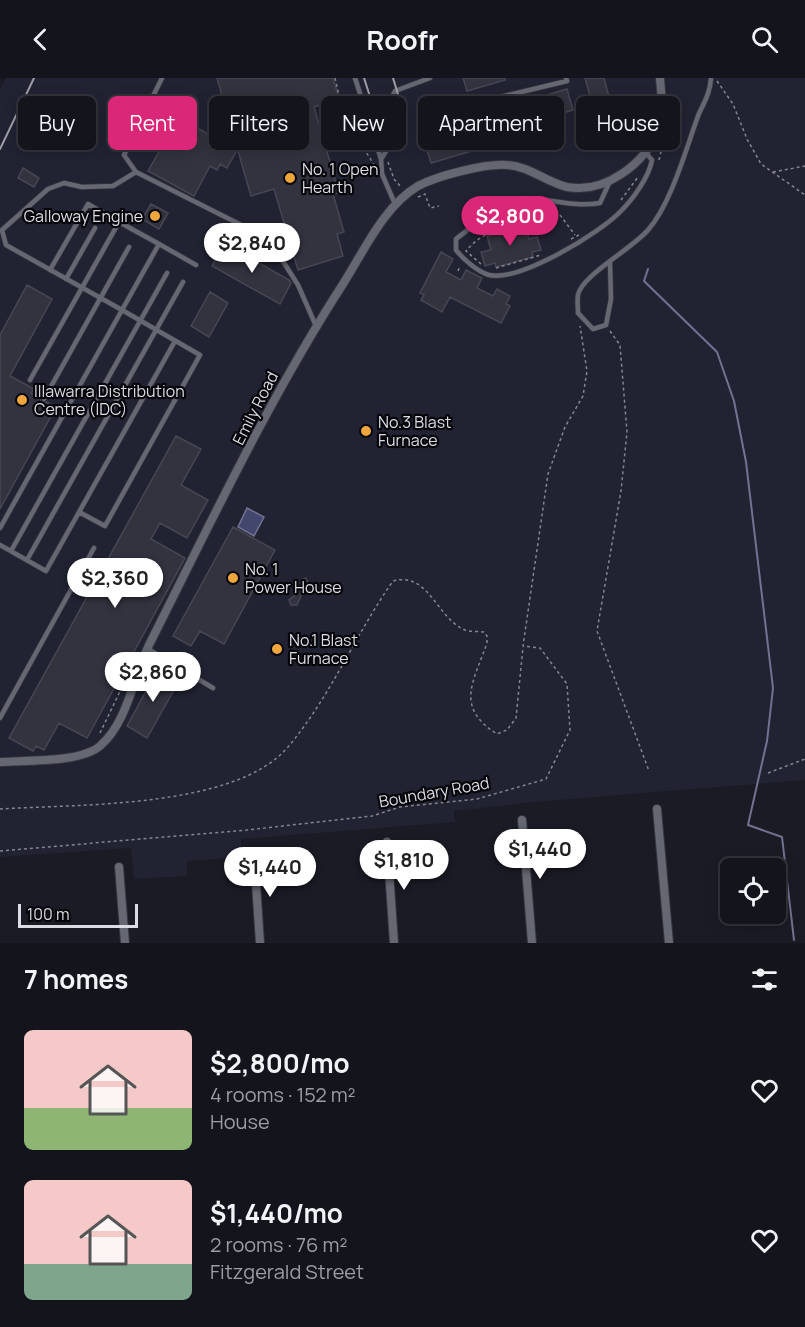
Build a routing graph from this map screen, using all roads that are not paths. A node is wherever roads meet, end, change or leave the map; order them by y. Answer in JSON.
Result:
{"nodes":[{"id":1,"x":162,"y":78,"type":"edge"},
{"id":2,"x":355,"y":78,"type":"edge"},
{"id":3,"x":430,"y":78,"type":"edge"},
{"id":4,"x":566,"y":78,"type":"edge"},
{"id":5,"x":660,"y":78,"type":"edge"},
{"id":6,"x":713,"y":78,"type":"edge"},
{"id":7,"x":504,"y":96,"type":"edge"},
{"id":8,"x":645,"y":153,"type":"junction"},
{"id":9,"x":382,"y":161,"type":"junction"},
{"id":10,"x":136,"y":172,"type":"junction"},
{"id":11,"x":610,"y":181,"type":"junction"},
{"id":12,"x":395,"y":204,"type":"junction"},
{"id":13,"x":118,"y":222,"type":"junction"},
{"id":14,"x":95,"y":228,"type":"dead end"},
{"id":15,"x":1,"y":230,"type":"edge"},
{"id":16,"x":159,"y":244,"type":"junction"},
{"id":17,"x":129,"y":247,"type":"dead end"},
{"id":18,"x":610,"y":263,"type":"junction"},
{"id":19,"x":196,"y":265,"type":"dead end"},
{"id":20,"x":50,"y":270,"type":"junction"},
{"id":21,"x":167,"y":273,"type":"dead end"},
{"id":22,"x":66,"y":279,"type":"junction"},
{"id":23,"x":183,"y":282,"type":"dead end"},
{"id":24,"x":82,"y":288,"type":"junction"},
{"id":25,"x":100,"y":298,"type":"junction"},
{"id":26,"x":122,"y":310,"type":"junction"},
{"id":27,"x":140,"y":321,"type":"junction"},
{"id":28,"x":316,"y":326,"type":"junction"},
{"id":29,"x":156,"y":330,"type":"junction"},
{"id":30,"x":175,"y":341,"type":"junction"},
{"id":31,"x":30,"y":380,"type":"dead end"},
{"id":32,"x":44,"y":399,"type":"dead end"},
{"id":33,"x":79,"y":512,"type":"junction"},
{"id":34,"x":0,"y":528,"type":"edge"},
{"id":35,"x":0,"y":545,"type":"edge"},
{"id":36,"x":94,"y":548,"type":"dead end"},
{"id":37,"x":11,"y":551,"type":"junction"},
{"id":38,"x":27,"y":560,"type":"junction"},
{"id":39,"x":148,"y":649,"type":"junction"},
{"id":40,"x":213,"y":688,"type":"dead end"},
{"id":41,"x":0,"y":718,"type":"edge"},
{"id":42,"x":0,"y":762,"type":"edge"},
{"id":43,"x":657,"y":809,"type":"dead end"},
{"id":44,"x":522,"y":820,"type":"dead end"},
{"id":45,"x":387,"y":842,"type":"dead end"},
{"id":46,"x":254,"y":854,"type":"dead end"},
{"id":47,"x":119,"y":867,"type":"dead end"},
{"id":48,"x":125,"y":943,"type":"edge"},
{"id":49,"x":260,"y":943,"type":"edge"},
{"id":50,"x":394,"y":943,"type":"edge"},
{"id":51,"x":532,"y":943,"type":"edge"},
{"id":52,"x":669,"y":943,"type":"edge"}],
"edges":[{"from":1,"to":10,"type":"lane"},
{"from":2,"to":9,"type":"lane"},
{"from":3,"to":9,"type":"lane"},
{"from":4,"to":7,"type":"lane"},
{"from":5,"to":8,"type":"street"},
{"from":6,"to":18,"type":"lane"},
{"from":8,"to":11,"type":"street"},
{"from":8,"to":11,"type":"lane"},
{"from":9,"to":12,"type":"lane"},
{"from":10,"to":15,"type":"lane"},
{"from":10,"to":28,"type":"lane"},
{"from":11,"to":12,"type":"street","name":"Emily Road"},
{"from":12,"to":28,"type":"street","name":"Emily Road"},
{"from":13,"to":16,"type":"lane"},
{"from":13,"to":20,"type":"lane"},
{"from":13,"to":24,"type":"lane"},
{"from":14,"to":22,"type":"lane"},
{"from":15,"to":20,"type":"lane"},
{"from":16,"to":19,"type":"lane"},
{"from":16,"to":26,"type":"lane"},
{"from":17,"to":25,"type":"lane"},
{"from":18,"to":18,"type":"lane"},
{"from":20,"to":22,"type":"lane"},
{"from":21,"to":27,"type":"lane"},
{"from":22,"to":24,"type":"lane"},
{"from":23,"to":29,"type":"lane"},
{"from":24,"to":25,"type":"lane"},
{"from":24,"to":31,"type":"lane"},
{"from":25,"to":26,"type":"lane"},
{"from":25,"to":32,"type":"lane"},
{"from":26,"to":27,"type":"lane"},
{"from":26,"to":34,"type":"lane"},
{"from":27,"to":29,"type":"lane"},
{"from":27,"to":37,"type":"lane"},
{"from":28,"to":39,"type":"street","name":"Emily Road"},
{"from":29,"to":30,"type":"lane"},
{"from":29,"to":38,"type":"lane"},
{"from":30,"to":33,"type":"lane"},
{"from":30,"to":33,"type":"lane"},
{"from":33,"to":38,"type":"lane"},
{"from":35,"to":37,"type":"lane"},
{"from":36,"to":41,"type":"lane"},
{"from":37,"to":38,"type":"lane"},
{"from":39,"to":40,"type":"lane"},
{"from":39,"to":42,"type":"street","name":"Emily Road"},
{"from":43,"to":52,"type":"street"},
{"from":44,"to":51,"type":"street"},
{"from":45,"to":50,"type":"street"},
{"from":46,"to":49,"type":"street"},
{"from":47,"to":48,"type":"street"}]}
